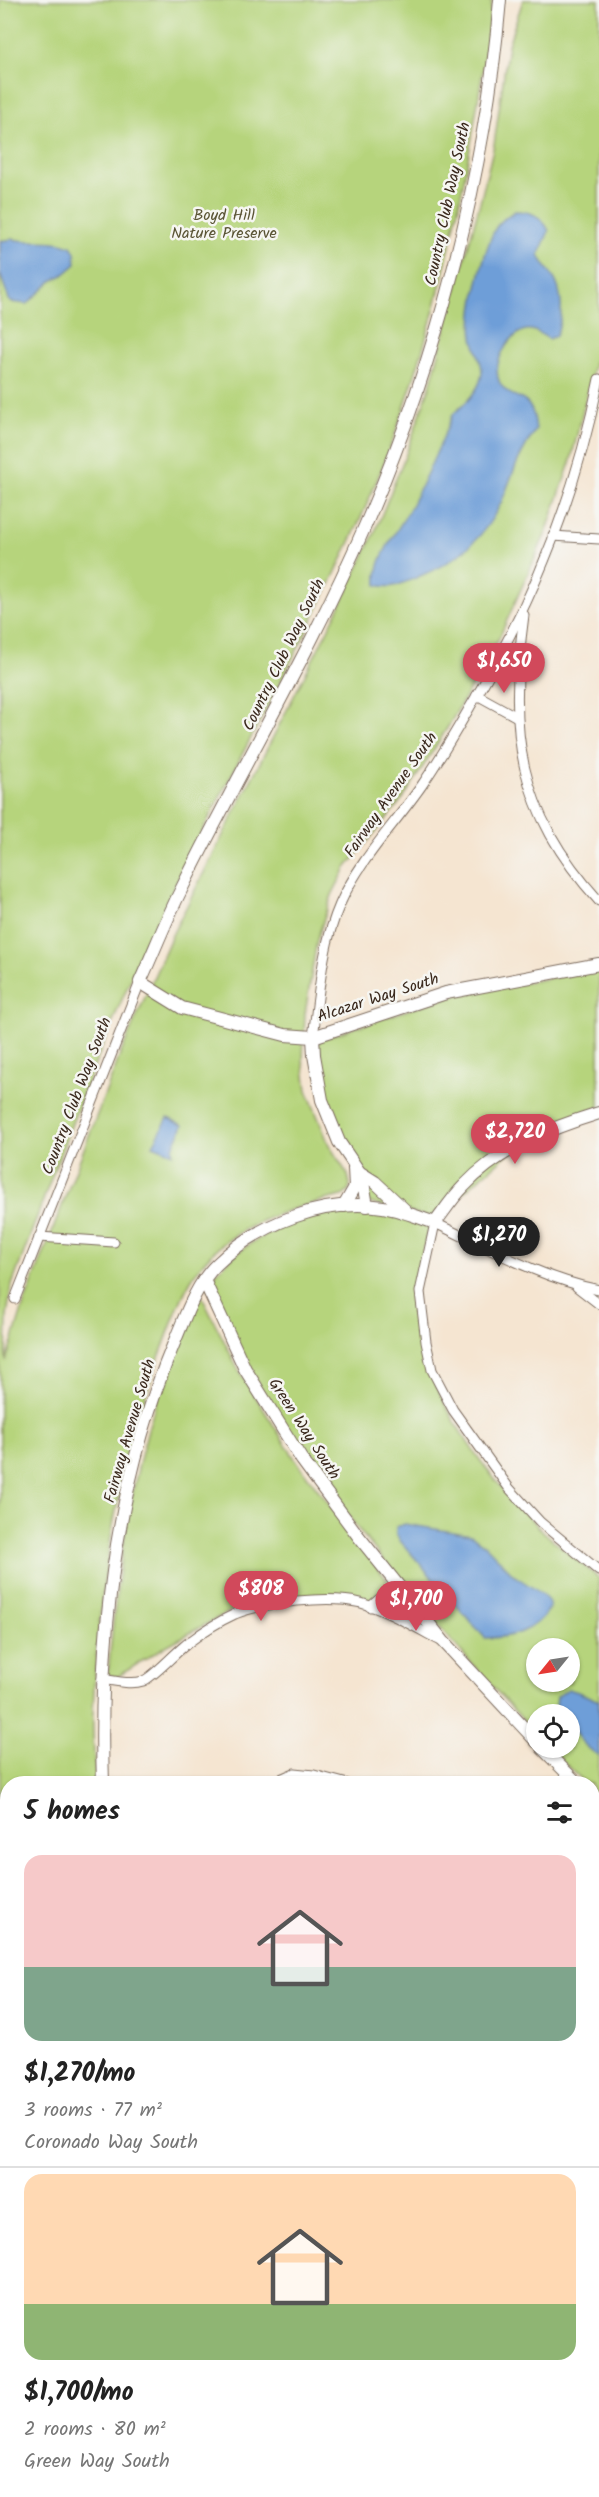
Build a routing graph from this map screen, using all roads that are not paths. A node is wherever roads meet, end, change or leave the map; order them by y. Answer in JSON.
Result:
{"nodes":[{"id":1,"x":500,"y":0,"type":"edge"},
{"id":2,"x":599,"y":379,"type":"edge"},
{"id":3,"x":554,"y":536,"type":"junction"},
{"id":4,"x":599,"y":538,"type":"edge"},
{"id":5,"x":526,"y":604,"type":"junction"},
{"id":6,"x":477,"y":695,"type":"junction"},
{"id":7,"x":517,"y":717,"type":"junction"},
{"id":8,"x":599,"y":901,"type":"edge"},
{"id":9,"x":599,"y":964,"type":"edge"},
{"id":10,"x":140,"y":982,"type":"junction"},
{"id":11,"x":313,"y":1037,"type":"junction"},
{"id":12,"x":599,"y":1113,"type":"edge"},
{"id":13,"x":356,"y":1168,"type":"junction"},
{"id":14,"x":344,"y":1206,"type":"junction"},
{"id":15,"x":367,"y":1206,"type":"junction"},
{"id":16,"x":409,"y":1213,"type":"junction"},
{"id":17,"x":435,"y":1223,"type":"junction"},
{"id":18,"x":39,"y":1237,"type":"junction"},
{"id":19,"x":114,"y":1242,"type":"dead end"},
{"id":20,"x":204,"y":1280,"type":"junction"},
{"id":21,"x":575,"y":1285,"type":"junction"},
{"id":22,"x":599,"y":1290,"type":"edge"},
{"id":23,"x":15,"y":1299,"type":"dead end"},
{"id":24,"x":599,"y":1304,"type":"edge"},
{"id":25,"x":599,"y":1571,"type":"edge"},
{"id":26,"x":397,"y":1584,"type":"junction"},
{"id":27,"x":370,"y":1607,"type":"junction"},
{"id":28,"x":443,"y":1641,"type":"junction"},
{"id":29,"x":102,"y":1679,"type":"junction"},
{"id":30,"x":526,"y":1730,"type":"edge"},
{"id":31,"x":552,"y":1758,"type":"edge"},
{"id":32,"x":103,"y":1776,"type":"edge"},
{"id":33,"x":287,"y":1776,"type":"edge"},
{"id":34,"x":318,"y":1776,"type":"edge"},
{"id":35,"x":570,"y":1776,"type":"edge"}],
"edges":[{"from":1,"to":10,"type":"street","name":"Country Club Way South"},
{"from":2,"to":3,"type":"street","name":"Fairway Avenue South"},
{"from":3,"to":4,"type":"street"},
{"from":3,"to":5,"type":"street","name":"Fairway Avenue South"},
{"from":5,"to":6,"type":"street","name":"Fairway Avenue South"},
{"from":5,"to":7,"type":"street"},
{"from":6,"to":7,"type":"street"},
{"from":6,"to":11,"type":"street","name":"Fairway Avenue South"},
{"from":7,"to":8,"type":"street"},
{"from":9,"to":11,"type":"street","name":"Alcazar Way South"},
{"from":10,"to":11,"type":"street","name":"Alcazar Way South"},
{"from":10,"to":18,"type":"street","name":"Country Club Way South"},
{"from":11,"to":13,"type":"street","name":"Fairway Avenue South"},
{"from":12,"to":17,"type":"street"},
{"from":13,"to":14,"type":"street"},
{"from":13,"to":15,"type":"street","name":"Fairway Avenue South"},
{"from":13,"to":16,"type":"street"},
{"from":14,"to":15,"type":"street","name":"Fairway Avenue South"},
{"from":14,"to":20,"type":"street","name":"Fairway Avenue South"},
{"from":15,"to":16,"type":"street","name":"Fairway Avenue South"},
{"from":16,"to":17,"type":"street","name":"Fairway Avenue South"},
{"from":17,"to":21,"type":"street"},
{"from":17,"to":25,"type":"street"},
{"from":18,"to":19,"type":"street"},
{"from":18,"to":23,"type":"street","name":"Country Club Way South"},
{"from":20,"to":26,"type":"street","name":"Green Way South"},
{"from":20,"to":29,"type":"street","name":"Fairway Avenue South"},
{"from":21,"to":22,"type":"street"},
{"from":21,"to":24,"type":"street"},
{"from":26,"to":27,"type":"street"},
{"from":26,"to":28,"type":"street","name":"Green Way South"},
{"from":27,"to":28,"type":"street","name":"Green Way South"},
{"from":27,"to":29,"type":"street","name":"Green Way South"},
{"from":28,"to":30,"type":"street","name":"Green Way South"},
{"from":29,"to":32,"type":"street","name":"Fairway Avenue South"},
{"from":31,"to":35,"type":"street"},
{"from":33,"to":34,"type":"street"}]}
